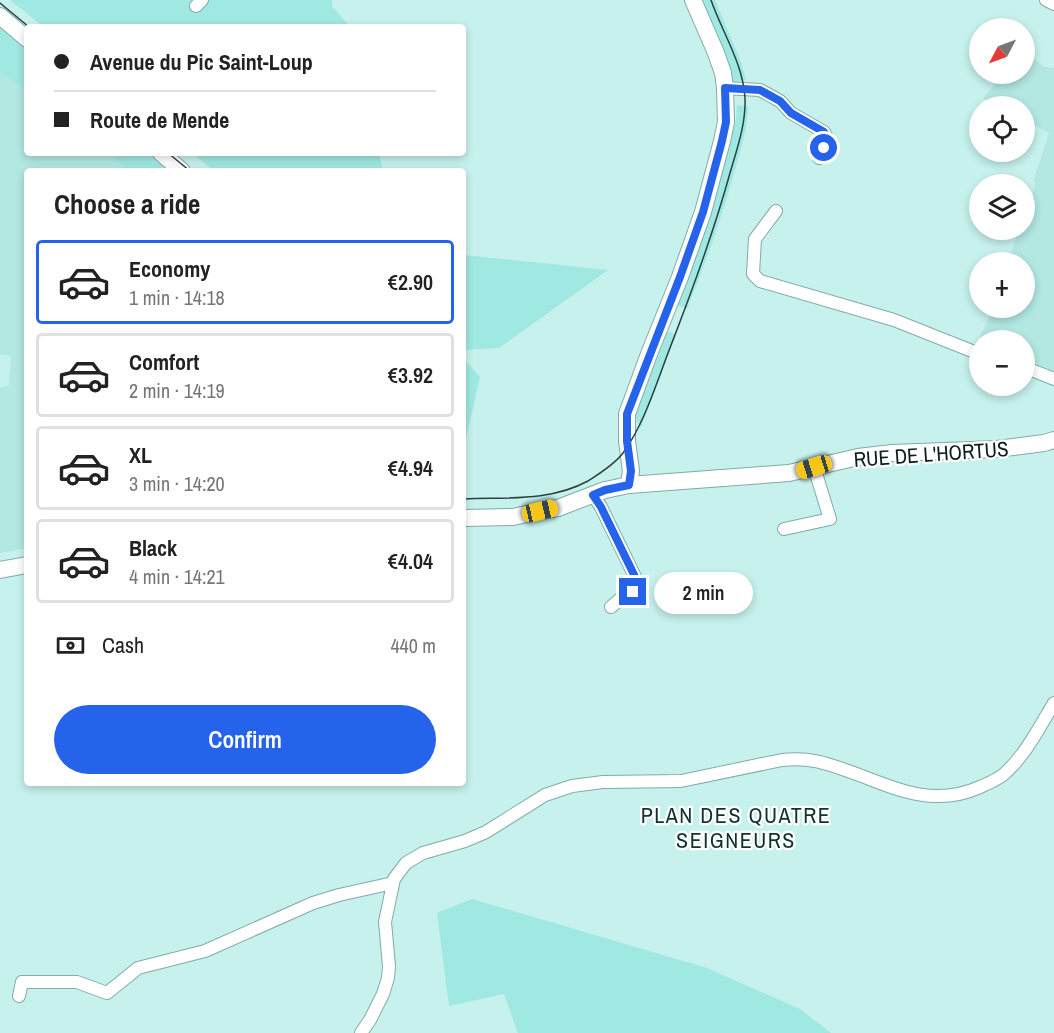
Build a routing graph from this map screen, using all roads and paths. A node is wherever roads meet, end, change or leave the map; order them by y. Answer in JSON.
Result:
{"nodes":[{"id":1,"x":693,"y":0,"type":"edge"},
{"id":2,"x":1046,"y":0,"type":"edge"},
{"id":3,"x":1054,"y":4,"type":"edge"},
{"id":4,"x":0,"y":16,"type":"edge"},
{"id":5,"x":24,"y":36,"type":"edge"},
{"id":6,"x":725,"y":88,"type":"junction"},
{"id":7,"x":164,"y":156,"type":"edge"},
{"id":8,"x":819,"y":158,"type":"dead end"},
{"id":9,"x":178,"y":168,"type":"edge"},
{"id":10,"x":776,"y":212,"type":"dead end"},
{"id":11,"x":969,"y":350,"type":"edge"},
{"id":12,"x":1035,"y":371,"type":"edge"},
{"id":13,"x":1054,"y":379,"type":"edge"},
{"id":14,"x":1054,"y":440,"type":"edge"},
{"id":15,"x":814,"y":467,"type":"junction"},
{"id":16,"x":629,"y":485,"type":"junction"},
{"id":17,"x":593,"y":495,"type":"junction"},
{"id":18,"x":466,"y":518,"type":"edge"},
{"id":19,"x":784,"y":529,"type":"dead end"},
{"id":20,"x":24,"y":566,"type":"edge"},
{"id":21,"x":0,"y":570,"type":"edge"},
{"id":22,"x":611,"y":608,"type":"dead end"},
{"id":23,"x":1054,"y":703,"type":"edge"},
{"id":24,"x":393,"y":883,"type":"junction"},
{"id":25,"x":19,"y":996,"type":"dead end"},
{"id":26,"x":361,"y":1033,"type":"edge"}],
"edges":[{"from":1,"to":6,"type":"main road"},
{"from":2,"to":3,"type":"street"},
{"from":4,"to":5,"type":"main road"},
{"from":6,"to":8,"type":"street"},
{"from":6,"to":16,"type":"main road"},
{"from":7,"to":9,"type":"main road"},
{"from":10,"to":11,"type":"street"},
{"from":12,"to":13,"type":"street"},
{"from":14,"to":15,"type":"main road","name":"RUE DE L'HORTUS"},
{"from":15,"to":16,"type":"main road","name":"RUE DE L'HORTUS"},
{"from":15,"to":19,"type":"street"},
{"from":16,"to":17,"type":"main road","name":"RUE DE L'HORTUS"},
{"from":17,"to":18,"type":"main road","name":"RUE DE L'HORTUS"},
{"from":17,"to":22,"type":"street"},
{"from":20,"to":21,"type":"main road"},
{"from":23,"to":24,"type":"street"},
{"from":24,"to":25,"type":"street"},
{"from":24,"to":26,"type":"street"}]}
